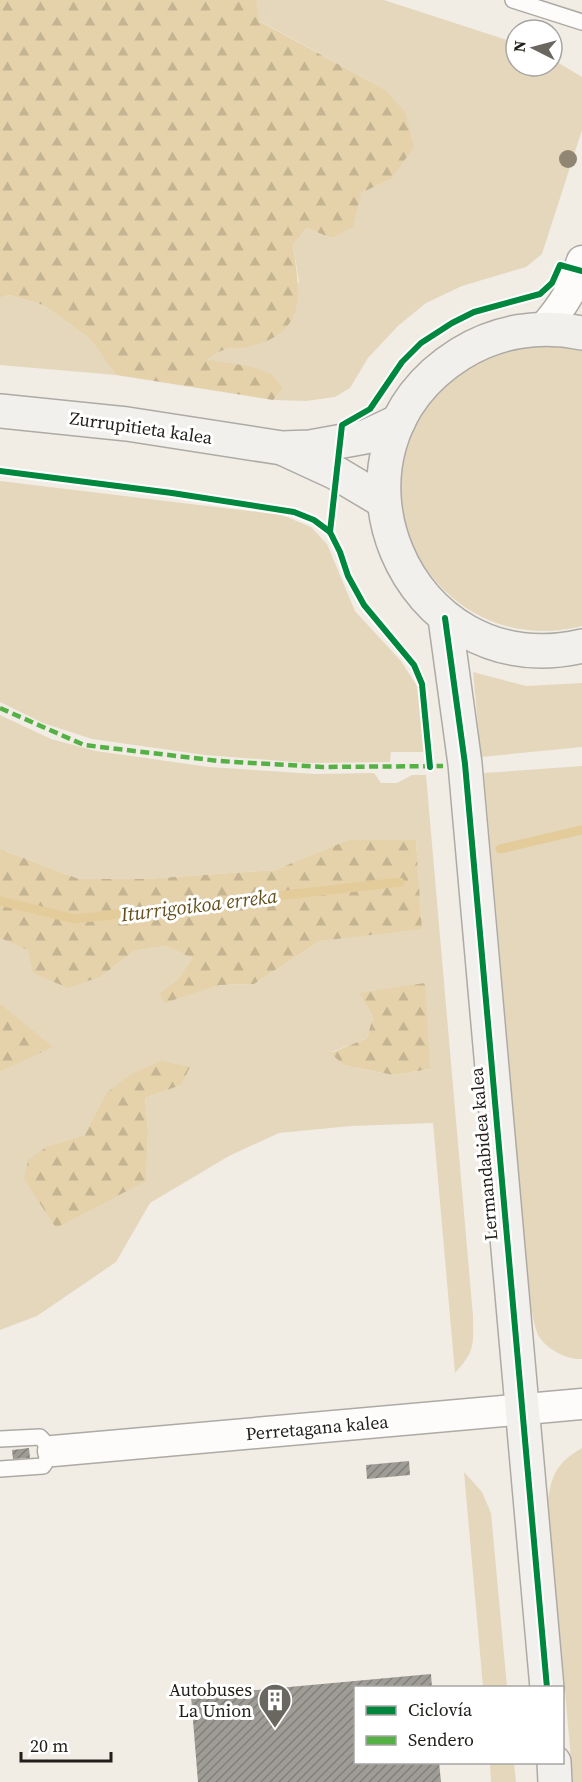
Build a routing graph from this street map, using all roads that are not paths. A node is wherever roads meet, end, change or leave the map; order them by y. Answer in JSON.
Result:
{"nodes":[{"id":1,"x":513,"y":0,"type":"edge"},
{"id":2,"x":582,"y":22,"type":"edge"},
{"id":3,"x":582,"y":261,"type":"edge"},
{"id":4,"x":543,"y":328,"type":"junction"},
{"id":5,"x":582,"y":333,"type":"edge"},
{"id":6,"x":0,"y":411,"type":"edge"},
{"id":7,"x":399,"y":421,"type":"junction"},
{"id":8,"x":282,"y":448,"type":"junction"},
{"id":9,"x":383,"y":501,"type":"junction"},
{"id":10,"x":446,"y":618,"type":"junction"},
{"id":11,"x":582,"y":646,"type":"edge"},
{"id":12,"x":582,"y":1404,"type":"edge"},
{"id":13,"x":522,"y":1410,"type":"junction"},
{"id":14,"x":0,"y":1439,"type":"edge"},
{"id":15,"x":53,"y":1451,"type":"junction"},
{"id":16,"x":0,"y":1469,"type":"edge"},
{"id":17,"x":547,"y":1686,"type":"edge"},
{"id":18,"x":554,"y":1764,"type":"edge"},
{"id":19,"x":555,"y":1782,"type":"edge"}],
"edges":[{"from":1,"to":2,"type":"lane"},
{"from":3,"to":4,"type":"street"},
{"from":4,"to":5,"type":"street"},
{"from":4,"to":7,"type":"street"},
{"from":6,"to":8,"type":"street","name":"Zurrupitieta kalea"},
{"from":7,"to":8,"type":"street","name":"Zurrupitieta kalea"},
{"from":7,"to":9,"type":"street"},
{"from":8,"to":9,"type":"street","name":"Zurrupitieta kalea"},
{"from":9,"to":10,"type":"street"},
{"from":10,"to":11,"type":"street"},
{"from":10,"to":13,"type":"street","name":"Lermandabidea kalea"},
{"from":12,"to":13,"type":"street","name":"Perretagana kalea"},
{"from":13,"to":15,"type":"street","name":"Perretagana kalea"},
{"from":13,"to":17,"type":"street","name":"Lermandabidea kalea"},
{"from":14,"to":15,"type":"lane"},
{"from":15,"to":16,"type":"lane"},
{"from":18,"to":19,"type":"street"}]}
